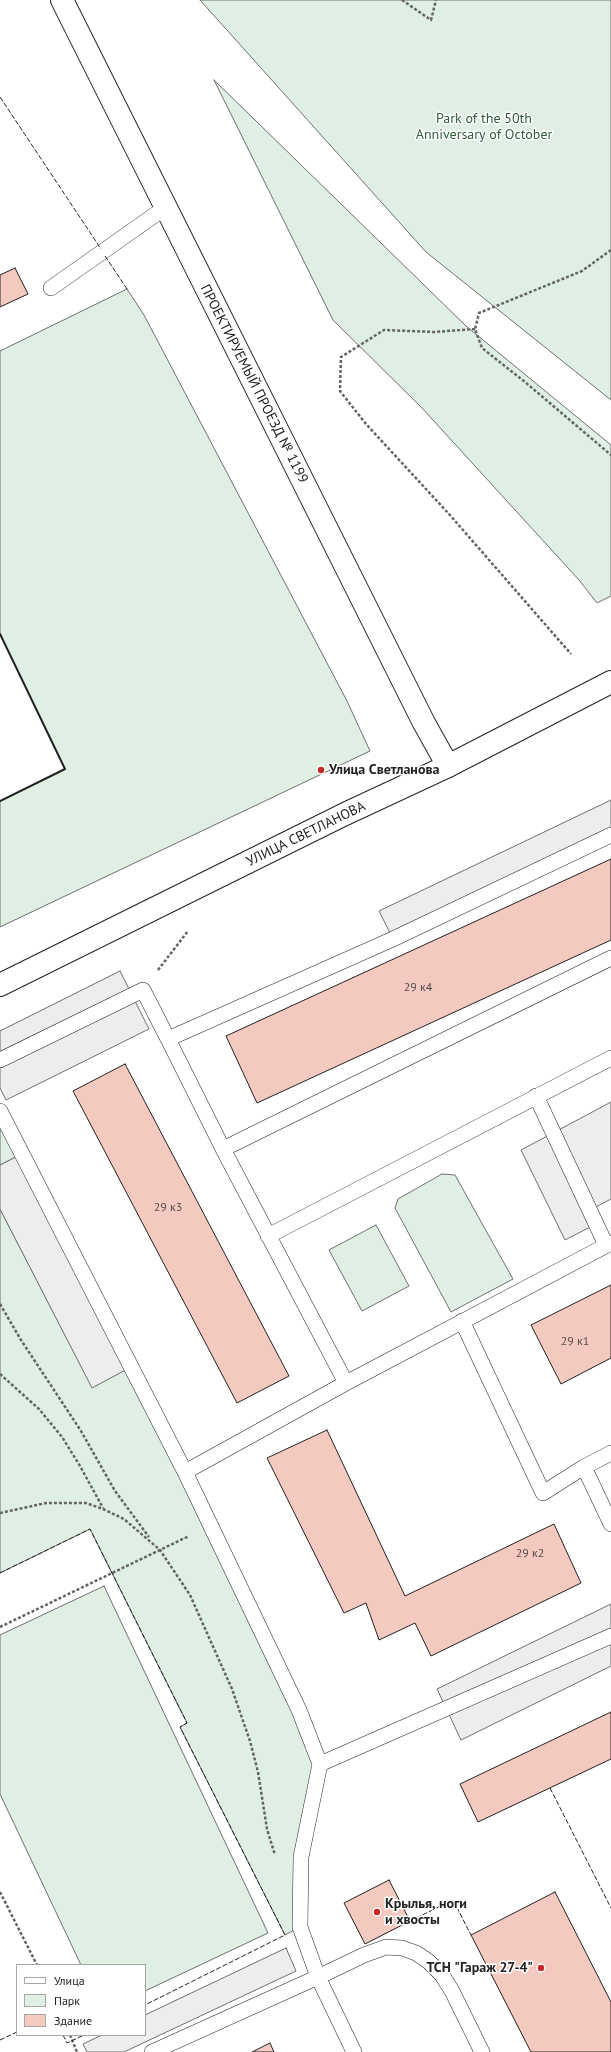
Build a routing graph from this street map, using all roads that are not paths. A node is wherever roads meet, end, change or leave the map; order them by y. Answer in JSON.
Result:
{"nodes":[{"id":1,"x":62,"y":0,"type":"edge"},
{"id":2,"x":166,"y":207,"type":"junction"},
{"id":3,"x":50,"y":288,"type":"dead end"},
{"id":4,"x":611,"y":682,"type":"edge"},
{"id":5,"x":448,"y":766,"type":"junction"},
{"id":6,"x":611,"y":835,"type":"edge"},
{"id":7,"x":611,"y":958,"type":"edge"},
{"id":8,"x":0,"y":986,"type":"edge"},
{"id":9,"x":168,"y":1039,"type":"junction"},
{"id":10,"x":611,"y":1058,"type":"edge"},
{"id":11,"x":0,"y":1060,"type":"edge"},
{"id":12,"x":536,"y":1096,"type":"junction"},
{"id":13,"x":0,"y":1111,"type":"edge"},
{"id":14,"x":222,"y":1149,"type":"junction"},
{"id":15,"x":268,"y":1236,"type":"junction"},
{"id":16,"x":609,"y":1244,"type":"edge"},
{"id":17,"x":462,"y":1321,"type":"junction"},
{"id":18,"x":346,"y":1383,"type":"junction"},
{"id":19,"x":611,"y":1453,"type":"edge"},
{"id":20,"x":584,"y":1467,"type":"junction"},
{"id":21,"x":185,"y":1472,"type":"junction"},
{"id":22,"x":611,"y":1524,"type":"edge"},
{"id":23,"x":611,"y":1636,"type":"edge"},
{"id":24,"x":320,"y":1764,"type":"junction"},
{"id":25,"x":318,"y":1977,"type":"junction"},
{"id":26,"x":152,"y":2052,"type":"edge"},
{"id":27,"x":354,"y":2052,"type":"edge"},
{"id":28,"x":482,"y":2052,"type":"edge"}],
"edges":[{"from":1,"to":2,"type":"street","name":"ПРОЕКТИРУЕМЫЙ ПРОЕЗД № 1199"},
{"from":2,"to":3,"type":"lane"},
{"from":2,"to":5,"type":"street","name":"ПРОЕКТИРУЕМЫЙ ПРОЕЗД № 1199"},
{"from":4,"to":5,"type":"street","name":"УЛИЦА СВЕТЛАНОВА"},
{"from":5,"to":8,"type":"street","name":"УЛИЦА СВЕТЛАНОВА"},
{"from":6,"to":9,"type":"lane"},
{"from":7,"to":14,"type":"lane"},
{"from":9,"to":11,"type":"lane"},
{"from":9,"to":14,"type":"lane"},
{"from":10,"to":12,"type":"lane"},
{"from":12,"to":15,"type":"lane"},
{"from":12,"to":16,"type":"lane"},
{"from":13,"to":21,"type":"lane"},
{"from":14,"to":15,"type":"lane"},
{"from":15,"to":18,"type":"lane"},
{"from":16,"to":17,"type":"lane"},
{"from":17,"to":18,"type":"lane"},
{"from":17,"to":20,"type":"lane"},
{"from":18,"to":21,"type":"lane"},
{"from":19,"to":20,"type":"lane"},
{"from":20,"to":22,"type":"lane"},
{"from":21,"to":24,"type":"lane"},
{"from":23,"to":24,"type":"lane"},
{"from":24,"to":25,"type":"lane"},
{"from":25,"to":26,"type":"lane"},
{"from":25,"to":27,"type":"lane"},
{"from":25,"to":28,"type":"lane"}]}
